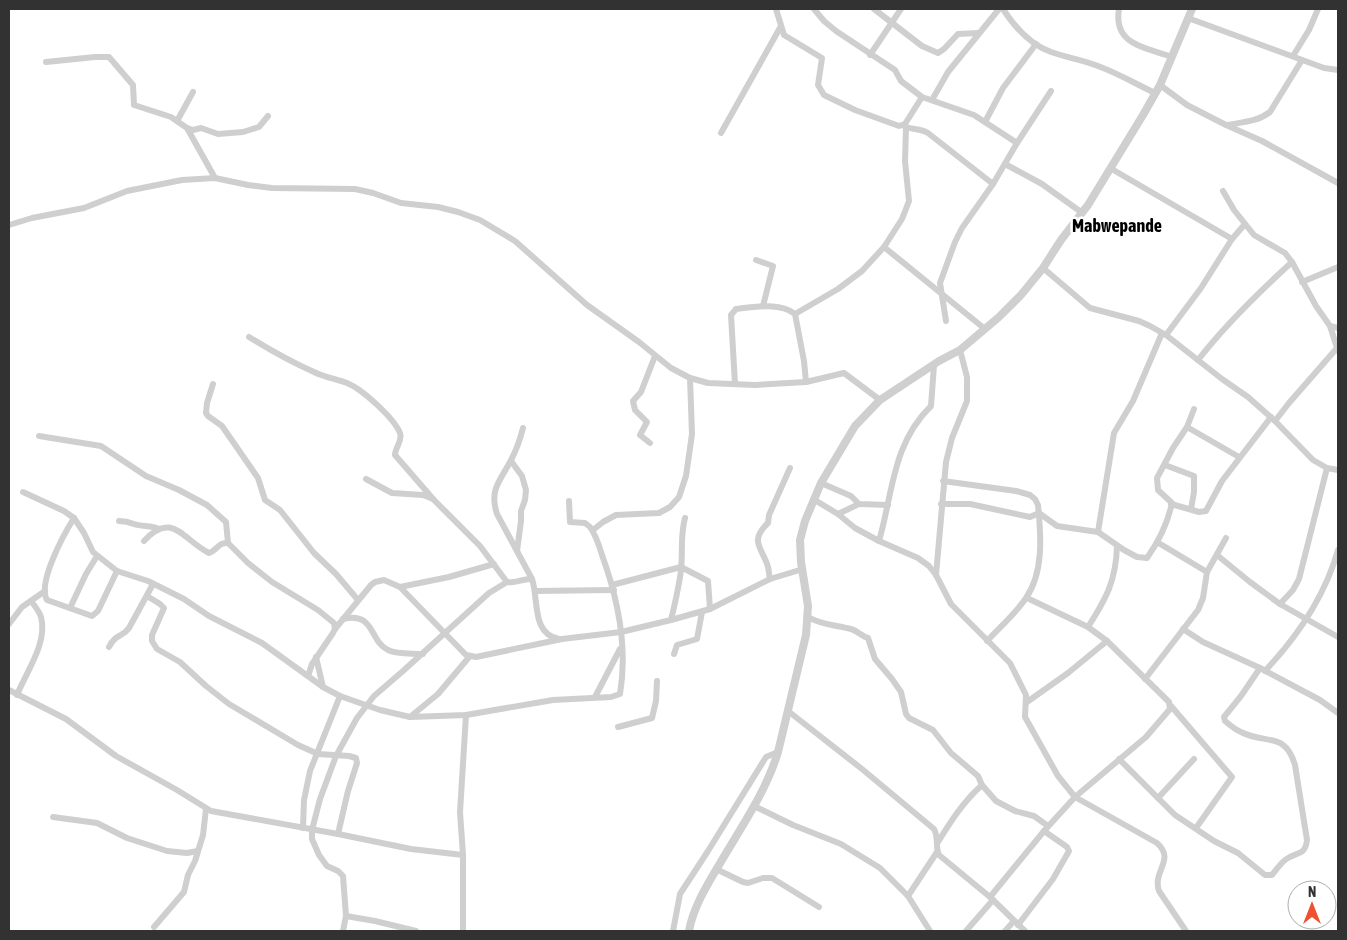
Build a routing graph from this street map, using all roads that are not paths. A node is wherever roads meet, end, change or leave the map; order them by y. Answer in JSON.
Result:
{"nodes":[{"id":1,"x":776,"y":9,"type":"edge"},
{"id":2,"x":814,"y":9,"type":"edge"},
{"id":3,"x":874,"y":9,"type":"edge"},
{"id":4,"x":901,"y":9,"type":"edge"},
{"id":5,"x":1001,"y":9,"type":"edge"},
{"id":6,"x":1119,"y":9,"type":"edge"},
{"id":7,"x":1191,"y":9,"type":"edge"},
{"id":8,"x":1318,"y":9,"type":"edge"},
{"id":9,"x":1188,"y":18,"type":"junction"},
{"id":10,"x":892,"y":22,"type":"junction"},
{"id":11,"x":781,"y":26,"type":"junction"},
{"id":12,"x":978,"y":33,"type":"junction"},
{"id":13,"x":1036,"y":44,"type":"junction"},
{"id":14,"x":870,"y":55,"type":"junction"},
{"id":15,"x":1292,"y":56,"type":"junction"},
{"id":16,"x":1172,"y":57,"type":"junction"},
{"id":17,"x":1302,"y":60,"type":"junction"},
{"id":18,"x":46,"y":62,"type":"dead end"},
{"id":19,"x":1338,"y":69,"type":"edge"},
{"id":20,"x":1160,"y":85,"type":"junction"},
{"id":21,"x":1050,"y":91,"type":"dead end"},
{"id":22,"x":193,"y":92,"type":"dead end"},
{"id":23,"x":1155,"y":93,"type":"junction"},
{"id":24,"x":922,"y":97,"type":"junction"},
{"id":25,"x":932,"y":100,"type":"junction"},
{"id":26,"x":268,"y":116,"type":"dead end"},
{"id":27,"x":177,"y":121,"type":"junction"},
{"id":28,"x":985,"y":122,"type":"junction"},
{"id":29,"x":1226,"y":125,"type":"junction"},
{"id":30,"x":905,"y":127,"type":"junction"},
{"id":31,"x":187,"y":128,"type":"junction"},
{"id":32,"x":721,"y":134,"type":"dead end"},
{"id":33,"x":1017,"y":143,"type":"junction"},
{"id":34,"x":1005,"y":164,"type":"junction"},
{"id":35,"x":1110,"y":168,"type":"junction"},
{"id":36,"x":215,"y":178,"type":"junction"},
{"id":37,"x":1338,"y":182,"type":"edge"},
{"id":38,"x":993,"y":184,"type":"junction"},
{"id":39,"x":1338,"y":189,"type":"edge"},
{"id":40,"x":1223,"y":191,"type":"dead end"},
{"id":41,"x":1081,"y":212,"type":"junction"},
{"id":42,"x":1245,"y":224,"type":"junction"},
{"id":43,"x":9,"y":225,"type":"edge"},
{"id":44,"x":1232,"y":239,"type":"junction"},
{"id":45,"x":884,"y":247,"type":"junction"},
{"id":46,"x":756,"y":260,"type":"dead end"},
{"id":47,"x":1292,"y":262,"type":"junction"},
{"id":48,"x":1338,"y":267,"type":"edge"},
{"id":49,"x":1043,"y":268,"type":"junction"},
{"id":50,"x":1302,"y":282,"type":"junction"},
{"id":51,"x":940,"y":294,"type":"junction"},
{"id":52,"x":763,"y":306,"type":"junction"},
{"id":53,"x":795,"y":314,"type":"junction"},
{"id":54,"x":946,"y":321,"type":"dead end"},
{"id":55,"x":1330,"y":326,"type":"junction"},
{"id":56,"x":1338,"y":328,"type":"edge"},
{"id":57,"x":984,"y":330,"type":"junction"},
{"id":58,"x":1164,"y":334,"type":"junction"},
{"id":59,"x":249,"y":337,"type":"dead end"},
{"id":60,"x":960,"y":350,"type":"junction"},
{"id":61,"x":1338,"y":350,"type":"edge"},
{"id":62,"x":655,"y":356,"type":"junction"},
{"id":63,"x":1198,"y":360,"type":"junction"},
{"id":64,"x":934,"y":365,"type":"junction"},
{"id":65,"x":690,"y":378,"type":"junction"},
{"id":66,"x":806,"y":382,"type":"junction"},
{"id":67,"x":213,"y":384,"type":"dead end"},
{"id":68,"x":735,"y":384,"type":"junction"},
{"id":69,"x":880,"y":400,"type":"junction"},
{"id":70,"x":1194,"y":409,"type":"dead end"},
{"id":71,"x":1273,"y":419,"type":"junction"},
{"id":72,"x":1188,"y":427,"type":"junction"},
{"id":73,"x":523,"y":428,"type":"dead end"},
{"id":74,"x":39,"y":436,"type":"dead end"},
{"id":75,"x":650,"y":443,"type":"dead end"},
{"id":76,"x":1239,"y":457,"type":"junction"},
{"id":77,"x":510,"y":462,"type":"junction"},
{"id":78,"x":1165,"y":465,"type":"junction"},
{"id":79,"x":790,"y":468,"type":"dead end"},
{"id":80,"x":1327,"y":468,"type":"junction"},
{"id":81,"x":1338,"y":470,"type":"edge"},
{"id":82,"x":366,"y":479,"type":"dead end"},
{"id":83,"x":943,"y":481,"type":"junction"},
{"id":84,"x":821,"y":483,"type":"junction"},
{"id":85,"x":23,"y":492,"type":"dead end"},
{"id":86,"x":434,"y":500,"type":"junction"},
{"id":87,"x":814,"y":500,"type":"junction"},
{"id":88,"x":569,"y":501,"type":"dead end"},
{"id":89,"x":858,"y":504,"type":"junction"},
{"id":90,"x":942,"y":504,"type":"junction"},
{"id":91,"x":1171,"y":504,"type":"junction"},
{"id":92,"x":888,"y":505,"type":"junction"},
{"id":93,"x":1191,"y":509,"type":"junction"},
{"id":94,"x":1039,"y":513,"type":"junction"},
{"id":95,"x":838,"y":514,"type":"junction"},
{"id":96,"x":74,"y":518,"type":"junction"},
{"id":97,"x":685,"y":518,"type":"dead end"},
{"id":98,"x":119,"y":521,"type":"dead end"},
{"id":99,"x":158,"y":529,"type":"junction"},
{"id":100,"x":593,"y":530,"type":"junction"},
{"id":101,"x":1098,"y":532,"type":"junction"},
{"id":102,"x":1226,"y":538,"type":"dead end"},
{"id":103,"x":878,"y":541,"type":"junction"},
{"id":104,"x":144,"y":542,"type":"dead end"},
{"id":105,"x":1157,"y":542,"type":"junction"},
{"id":106,"x":228,"y":543,"type":"junction"},
{"id":107,"x":1117,"y":546,"type":"junction"},
{"id":108,"x":1338,"y":550,"type":"edge"},
{"id":109,"x":518,"y":551,"type":"junction"},
{"id":110,"x":1217,"y":555,"type":"junction"},
{"id":111,"x":97,"y":556,"type":"junction"},
{"id":112,"x":494,"y":564,"type":"junction"},
{"id":113,"x":681,"y":567,"type":"junction"},
{"id":114,"x":803,"y":569,"type":"junction"},
{"id":115,"x":117,"y":571,"type":"junction"},
{"id":116,"x":1207,"y":572,"type":"junction"},
{"id":117,"x":936,"y":575,"type":"junction"},
{"id":118,"x":770,"y":579,"type":"junction"},
{"id":119,"x":532,"y":580,"type":"junction"},
{"id":120,"x":507,"y":582,"type":"junction"},
{"id":121,"x":153,"y":584,"type":"junction"},
{"id":122,"x":400,"y":587,"type":"junction"},
{"id":123,"x":613,"y":588,"type":"junction"},
{"id":124,"x":44,"y":591,"type":"junction"},
{"id":125,"x":535,"y":591,"type":"junction"},
{"id":126,"x":147,"y":596,"type":"junction"},
{"id":127,"x":1027,"y":598,"type":"junction"},
{"id":128,"x":358,"y":600,"type":"junction"},
{"id":129,"x":30,"y":601,"type":"junction"},
{"id":130,"x":1280,"y":604,"type":"junction"},
{"id":131,"x":70,"y":608,"type":"junction"},
{"id":132,"x":710,"y":609,"type":"junction"},
{"id":133,"x":702,"y":612,"type":"junction"},
{"id":134,"x":808,"y":618,"type":"junction"},
{"id":135,"x":1308,"y":618,"type":"junction"},
{"id":136,"x":343,"y":619,"type":"junction"},
{"id":137,"x":671,"y":620,"type":"junction"},
{"id":138,"x":9,"y":624,"type":"edge"},
{"id":139,"x":1088,"y":628,"type":"junction"},
{"id":140,"x":335,"y":629,"type":"junction"},
{"id":141,"x":1183,"y":629,"type":"junction"},
{"id":142,"x":621,"y":632,"type":"junction"},
{"id":143,"x":445,"y":634,"type":"junction"},
{"id":144,"x":1338,"y":637,"type":"edge"},
{"id":145,"x":562,"y":639,"type":"junction"},
{"id":146,"x":987,"y":641,"type":"junction"},
{"id":147,"x":1107,"y":641,"type":"junction"},
{"id":148,"x":622,"y":645,"type":"junction"},
{"id":149,"x":109,"y":647,"type":"dead end"},
{"id":150,"x":423,"y":654,"type":"junction"},
{"id":151,"x":674,"y":654,"type":"dead end"},
{"id":152,"x":470,"y":656,"type":"junction"},
{"id":153,"x":316,"y":657,"type":"junction"},
{"id":154,"x":1262,"y":670,"type":"junction"},
{"id":155,"x":308,"y":676,"type":"junction"},
{"id":156,"x":1145,"y":679,"type":"junction"},
{"id":157,"x":656,"y":681,"type":"dead end"},
{"id":158,"x":323,"y":688,"type":"junction"},
{"id":159,"x":9,"y":690,"type":"edge"},
{"id":160,"x":17,"y":695,"type":"junction"},
{"id":161,"x":340,"y":696,"type":"junction"},
{"id":162,"x":595,"y":696,"type":"junction"},
{"id":163,"x":1026,"y":702,"type":"junction"},
{"id":164,"x":366,"y":705,"type":"junction"},
{"id":165,"x":1171,"y":706,"type":"junction"},
{"id":166,"x":788,"y":711,"type":"junction"},
{"id":167,"x":1338,"y":713,"type":"edge"},
{"id":168,"x":466,"y":714,"type":"junction"},
{"id":169,"x":410,"y":717,"type":"junction"},
{"id":170,"x":618,"y":727,"type":"dead end"},
{"id":171,"x":778,"y":752,"type":"junction"},
{"id":172,"x":318,"y":754,"type":"junction"},
{"id":173,"x":336,"y":756,"type":"junction"},
{"id":174,"x":1194,"y":759,"type":"dead end"},
{"id":175,"x":1119,"y":760,"type":"junction"},
{"id":176,"x":982,"y":785,"type":"junction"},
{"id":177,"x":1075,"y":797,"type":"junction"},
{"id":178,"x":1158,"y":798,"type":"junction"},
{"id":179,"x":754,"y":806,"type":"junction"},
{"id":180,"x":206,"y":809,"type":"junction"},
{"id":181,"x":54,"y":817,"type":"dead end"},
{"id":182,"x":303,"y":828,"type":"junction"},
{"id":183,"x":1046,"y":828,"type":"junction"},
{"id":184,"x":1196,"y":828,"type":"junction"},
{"id":185,"x":312,"y":830,"type":"junction"},
{"id":186,"x":338,"y":834,"type":"junction"},
{"id":187,"x":938,"y":842,"type":"junction"},
{"id":188,"x":198,"y":851,"type":"junction"},
{"id":189,"x":937,"y":852,"type":"junction"},
{"id":190,"x":463,"y":855,"type":"junction"},
{"id":191,"x":716,"y":869,"type":"junction"},
{"id":192,"x":908,"y":896,"type":"junction"},
{"id":193,"x":991,"y":899,"type":"junction"},
{"id":194,"x":819,"y":907,"type":"dead end"},
{"id":195,"x":346,"y":916,"type":"junction"},
{"id":196,"x":1016,"y":923,"type":"junction"},
{"id":197,"x":154,"y":927,"type":"dead end"},
{"id":198,"x":344,"y":931,"type":"edge"},
{"id":199,"x":416,"y":931,"type":"edge"},
{"id":200,"x":463,"y":931,"type":"edge"},
{"id":201,"x":673,"y":931,"type":"edge"},
{"id":202,"x":688,"y":931,"type":"edge"},
{"id":203,"x":930,"y":931,"type":"edge"},
{"id":204,"x":966,"y":931,"type":"edge"},
{"id":205,"x":1005,"y":931,"type":"edge"},
{"id":206,"x":1026,"y":931,"type":"edge"},
{"id":207,"x":1186,"y":931,"type":"edge"}],
"edges":[{"from":1,"to":11,"type":"street"},
{"from":2,"to":14,"type":"street"},
{"from":3,"to":10,"type":"street"},
{"from":4,"to":10,"type":"street"},
{"from":5,"to":12,"type":"street"},
{"from":5,"to":13,"type":"street"},
{"from":6,"to":16,"type":"street"},
{"from":7,"to":9,"type":"street"},
{"from":8,"to":15,"type":"street"},
{"from":9,"to":15,"type":"street"},
{"from":9,"to":16,"type":"street"},
{"from":10,"to":12,"type":"street"},
{"from":10,"to":14,"type":"street"},
{"from":11,"to":30,"type":"street"},
{"from":11,"to":32,"type":"street"},
{"from":12,"to":25,"type":"street"},
{"from":13,"to":23,"type":"street"},
{"from":13,"to":28,"type":"street"},
{"from":14,"to":24,"type":"street"},
{"from":15,"to":17,"type":"street"},
{"from":16,"to":20,"type":"street"},
{"from":17,"to":19,"type":"street"},
{"from":17,"to":29,"type":"street"},
{"from":18,"to":27,"type":"street"},
{"from":20,"to":23,"type":"street"},
{"from":20,"to":29,"type":"street"},
{"from":21,"to":33,"type":"street"},
{"from":22,"to":27,"type":"street"},
{"from":23,"to":35,"type":"street"},
{"from":24,"to":25,"type":"street"},
{"from":24,"to":30,"type":"street"},
{"from":25,"to":28,"type":"street"},
{"from":26,"to":31,"type":"street"},
{"from":27,"to":31,"type":"street"},
{"from":28,"to":33,"type":"street"},
{"from":29,"to":37,"type":"street"},
{"from":30,"to":38,"type":"street"},
{"from":30,"to":45,"type":"street"},
{"from":31,"to":36,"type":"street"},
{"from":33,"to":34,"type":"street"},
{"from":34,"to":38,"type":"street"},
{"from":34,"to":41,"type":"street"},
{"from":35,"to":41,"type":"street"},
{"from":35,"to":44,"type":"street"},
{"from":36,"to":43,"type":"street"},
{"from":36,"to":62,"type":"street"},
{"from":37,"to":39,"type":"street"},
{"from":38,"to":51,"type":"street"},
{"from":40,"to":42,"type":"street"},
{"from":41,"to":49,"type":"street"},
{"from":42,"to":44,"type":"street"},
{"from":42,"to":47,"type":"street"},
{"from":44,"to":58,"type":"street"},
{"from":45,"to":51,"type":"street"},
{"from":45,"to":53,"type":"street"},
{"from":46,"to":52,"type":"street"},
{"from":47,"to":50,"type":"street"},
{"from":47,"to":63,"type":"street"},
{"from":48,"to":50,"type":"street"},
{"from":49,"to":57,"type":"street"},
{"from":49,"to":58,"type":"street"},
{"from":50,"to":55,"type":"street"},
{"from":51,"to":54,"type":"street"},
{"from":51,"to":57,"type":"street"},
{"from":52,"to":53,"type":"street"},
{"from":52,"to":68,"type":"street"},
{"from":53,"to":66,"type":"street"},
{"from":55,"to":56,"type":"street"},
{"from":55,"to":61,"type":"street"},
{"from":57,"to":60,"type":"street"},
{"from":58,"to":63,"type":"street"},
{"from":58,"to":101,"type":"street"},
{"from":59,"to":86,"type":"street"},
{"from":60,"to":64,"type":"street"},
{"from":60,"to":83,"type":"street"},
{"from":61,"to":71,"type":"street"},
{"from":62,"to":65,"type":"street"},
{"from":62,"to":75,"type":"street"},
{"from":63,"to":71,"type":"street"},
{"from":64,"to":69,"type":"street"},
{"from":64,"to":92,"type":"street"},
{"from":65,"to":68,"type":"street"},
{"from":65,"to":100,"type":"street"},
{"from":66,"to":68,"type":"street"},
{"from":66,"to":69,"type":"street"},
{"from":67,"to":128,"type":"street"},
{"from":69,"to":84,"type":"street"},
{"from":70,"to":72,"type":"street"},
{"from":71,"to":76,"type":"street"},
{"from":71,"to":80,"type":"street"},
{"from":72,"to":76,"type":"street"},
{"from":72,"to":78,"type":"street"},
{"from":73,"to":77,"type":"street"},
{"from":74,"to":106,"type":"street"},
{"from":76,"to":93,"type":"street"},
{"from":77,"to":109,"type":"street"},
{"from":77,"to":109,"type":"street"},
{"from":78,"to":91,"type":"street"},
{"from":78,"to":93,"type":"street"},
{"from":79,"to":118,"type":"street"},
{"from":80,"to":81,"type":"street"},
{"from":80,"to":130,"type":"street"},
{"from":82,"to":86,"type":"street"},
{"from":83,"to":90,"type":"street"},
{"from":83,"to":94,"type":"street"},
{"from":84,"to":87,"type":"street"},
{"from":84,"to":89,"type":"street"},
{"from":85,"to":96,"type":"street"},
{"from":86,"to":112,"type":"street"},
{"from":87,"to":95,"type":"street"},
{"from":87,"to":114,"type":"street"},
{"from":88,"to":100,"type":"street"},
{"from":89,"to":92,"type":"street"},
{"from":89,"to":95,"type":"street"},
{"from":90,"to":94,"type":"street"},
{"from":90,"to":117,"type":"street"},
{"from":91,"to":93,"type":"street"},
{"from":91,"to":105,"type":"street"},
{"from":92,"to":103,"type":"street"},
{"from":94,"to":101,"type":"street"},
{"from":94,"to":127,"type":"street"},
{"from":95,"to":103,"type":"street"},
{"from":96,"to":111,"type":"street"},
{"from":96,"to":124,"type":"street"},
{"from":97,"to":113,"type":"street"},
{"from":98,"to":99,"type":"street"},
{"from":99,"to":104,"type":"street"},
{"from":99,"to":106,"type":"street"},
{"from":100,"to":123,"type":"street"},
{"from":101,"to":107,"type":"street"},
{"from":102,"to":110,"type":"street"},
{"from":103,"to":117,"type":"street"},
{"from":105,"to":107,"type":"street"},
{"from":105,"to":116,"type":"street"},
{"from":106,"to":140,"type":"street"},
{"from":107,"to":139,"type":"street"},
{"from":108,"to":135,"type":"street"},
{"from":109,"to":119,"type":"street"},
{"from":110,"to":116,"type":"street"},
{"from":110,"to":130,"type":"street"},
{"from":111,"to":115,"type":"street"},
{"from":111,"to":131,"type":"street"},
{"from":112,"to":120,"type":"street"},
{"from":112,"to":122,"type":"street"},
{"from":113,"to":123,"type":"street"},
{"from":113,"to":132,"type":"street"},
{"from":113,"to":137,"type":"street"},
{"from":114,"to":118,"type":"street"},
{"from":114,"to":134,"type":"street"},
{"from":115,"to":121,"type":"street"},
{"from":115,"to":131,"type":"street"},
{"from":116,"to":141,"type":"street"},
{"from":117,"to":146,"type":"street"},
{"from":118,"to":132,"type":"street"},
{"from":119,"to":120,"type":"street"},
{"from":119,"to":125,"type":"street"},
{"from":120,"to":143,"type":"street"},
{"from":121,"to":126,"type":"street"},
{"from":121,"to":155,"type":"street"},
{"from":122,"to":128,"type":"street"},
{"from":122,"to":143,"type":"street"},
{"from":123,"to":125,"type":"street"},
{"from":123,"to":142,"type":"street"},
{"from":124,"to":129,"type":"street"},
{"from":124,"to":131,"type":"street"},
{"from":125,"to":145,"type":"street"},
{"from":126,"to":149,"type":"street"},
{"from":126,"to":172,"type":"street"},
{"from":127,"to":139,"type":"street"},
{"from":127,"to":146,"type":"street"},
{"from":128,"to":136,"type":"street"},
{"from":129,"to":138,"type":"street"},
{"from":129,"to":160,"type":"street"},
{"from":130,"to":135,"type":"street"},
{"from":132,"to":133,"type":"street"},
{"from":133,"to":137,"type":"street"},
{"from":133,"to":151,"type":"street"},
{"from":134,"to":166,"type":"street"},
{"from":134,"to":176,"type":"street"},
{"from":135,"to":144,"type":"street"},
{"from":135,"to":154,"type":"street"},
{"from":136,"to":140,"type":"street"},
{"from":136,"to":150,"type":"street"},
{"from":137,"to":142,"type":"street"},
{"from":139,"to":147,"type":"street"},
{"from":140,"to":153,"type":"street"},
{"from":141,"to":154,"type":"street"},
{"from":141,"to":156,"type":"street"},
{"from":142,"to":145,"type":"street"},
{"from":142,"to":148,"type":"street"},
{"from":143,"to":150,"type":"street"},
{"from":143,"to":152,"type":"street"},
{"from":145,"to":152,"type":"street"},
{"from":146,"to":163,"type":"street"},
{"from":147,"to":156,"type":"street"},
{"from":147,"to":163,"type":"street"},
{"from":148,"to":162,"type":"street"},
{"from":148,"to":162,"type":"street"},
{"from":150,"to":164,"type":"street"},
{"from":152,"to":169,"type":"street"},
{"from":153,"to":155,"type":"street"},
{"from":153,"to":158,"type":"street"},
{"from":154,"to":167,"type":"street"},
{"from":154,"to":184,"type":"street"},
{"from":155,"to":158,"type":"street"},
{"from":156,"to":165,"type":"street"},
{"from":157,"to":170,"type":"street"},
{"from":158,"to":161,"type":"street"},
{"from":159,"to":160,"type":"street"},
{"from":160,"to":180,"type":"street"},
{"from":161,"to":164,"type":"street"},
{"from":161,"to":172,"type":"street"},
{"from":162,"to":168,"type":"street"},
{"from":163,"to":177,"type":"street"},
{"from":164,"to":169,"type":"street"},
{"from":164,"to":173,"type":"street"},
{"from":165,"to":175,"type":"street"},
{"from":165,"to":184,"type":"street"},
{"from":166,"to":171,"type":"street"},
{"from":166,"to":187,"type":"street"},
{"from":168,"to":169,"type":"street"},
{"from":168,"to":190,"type":"street"},
{"from":171,"to":179,"type":"street"},
{"from":171,"to":201,"type":"street"},
{"from":172,"to":173,"type":"street"},
{"from":172,"to":182,"type":"street"},
{"from":173,"to":185,"type":"street"},
{"from":173,"to":186,"type":"street"},
{"from":174,"to":178,"type":"street"},
{"from":175,"to":177,"type":"street"},
{"from":175,"to":178,"type":"street"},
{"from":176,"to":183,"type":"street"},
{"from":176,"to":187,"type":"street"},
{"from":177,"to":183,"type":"street"},
{"from":177,"to":207,"type":"street"},
{"from":178,"to":184,"type":"street"},
{"from":179,"to":191,"type":"street"},
{"from":179,"to":192,"type":"street"},
{"from":180,"to":182,"type":"street"},
{"from":180,"to":188,"type":"street"},
{"from":181,"to":188,"type":"street"},
{"from":182,"to":185,"type":"street"},
{"from":183,"to":193,"type":"street"},
{"from":183,"to":196,"type":"street"},
{"from":185,"to":186,"type":"street"},
{"from":185,"to":195,"type":"street"},
{"from":186,"to":190,"type":"street"},
{"from":187,"to":189,"type":"street"},
{"from":188,"to":197,"type":"street"},
{"from":189,"to":192,"type":"street"},
{"from":189,"to":193,"type":"street"},
{"from":190,"to":200,"type":"street"},
{"from":191,"to":194,"type":"street"},
{"from":191,"to":202,"type":"street"},
{"from":192,"to":203,"type":"street"},
{"from":193,"to":196,"type":"street"},
{"from":193,"to":204,"type":"street"},
{"from":195,"to":198,"type":"street"},
{"from":195,"to":199,"type":"street"},
{"from":196,"to":205,"type":"street"},
{"from":196,"to":206,"type":"street"}]}
